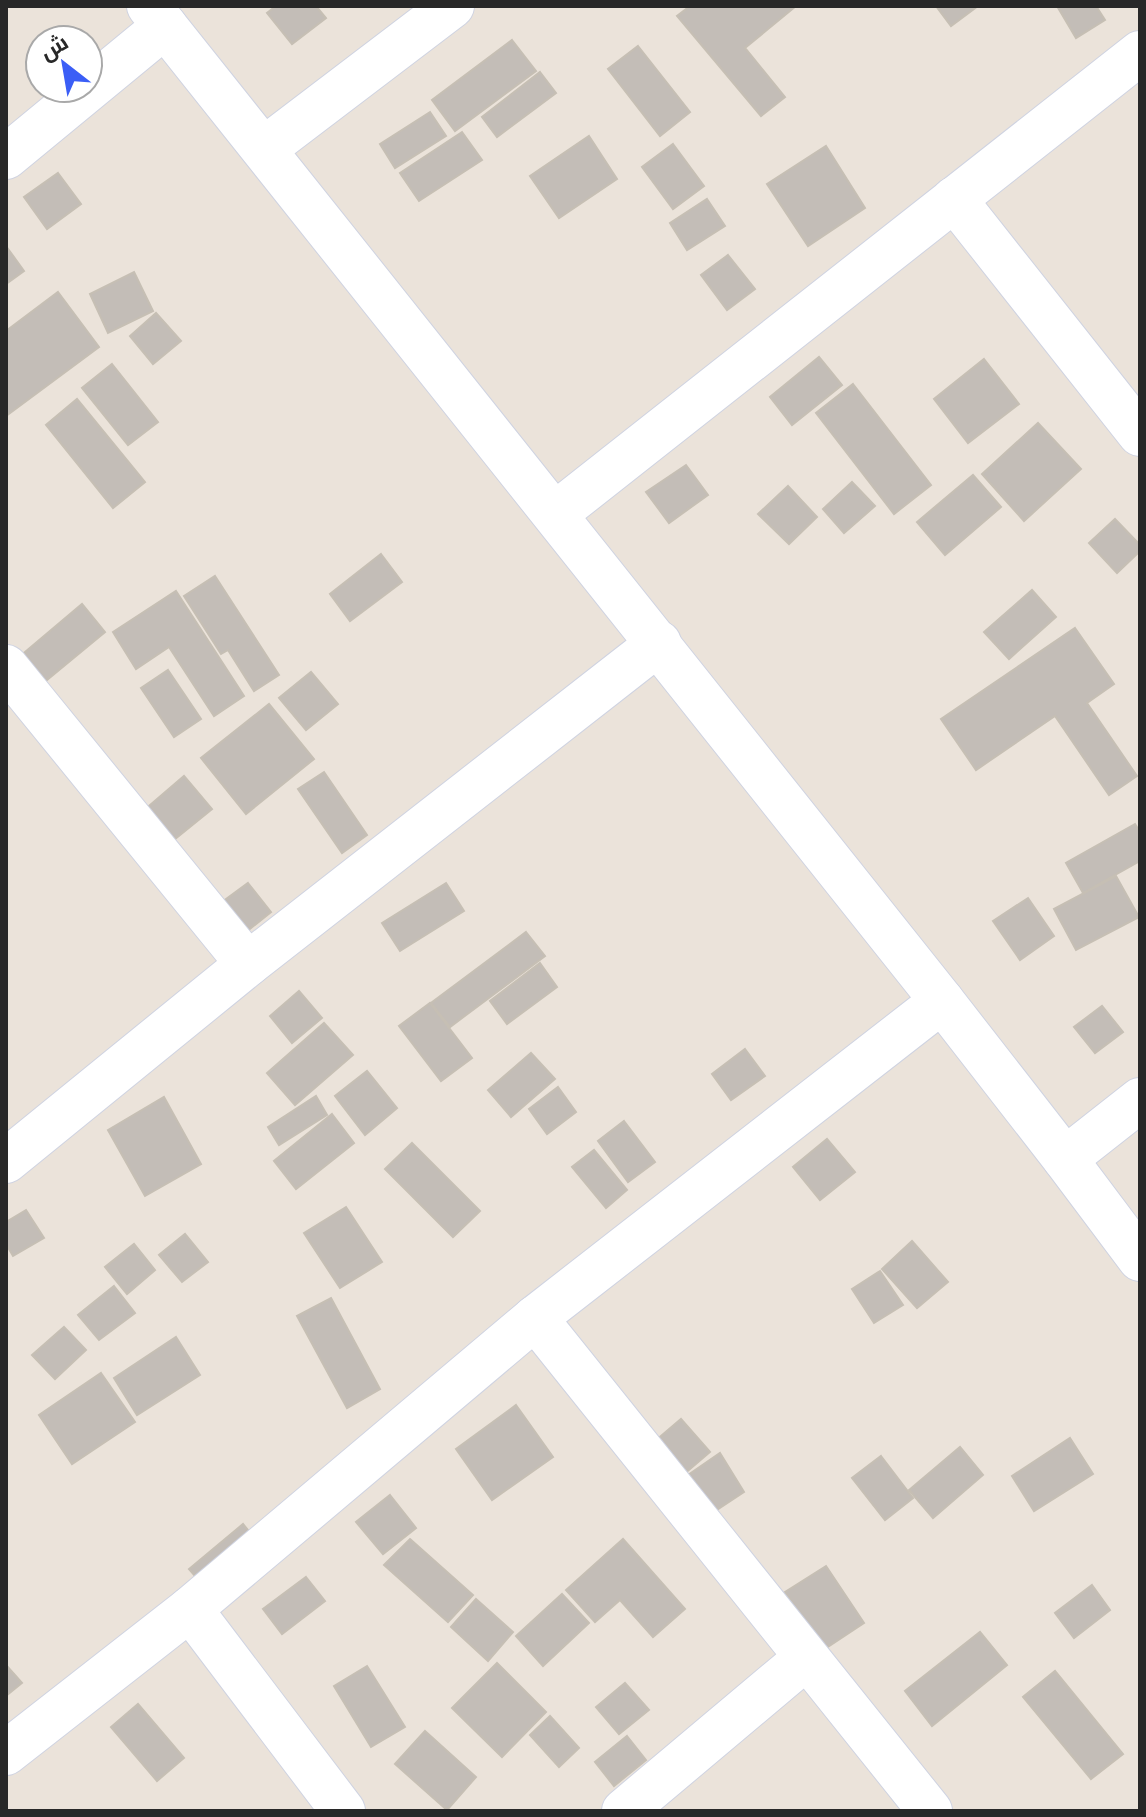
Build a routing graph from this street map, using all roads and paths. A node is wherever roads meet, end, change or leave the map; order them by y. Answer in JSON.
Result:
{"nodes":[{"id":1,"x":452,"y":6,"type":"edge"},
{"id":2,"x":157,"y":16,"type":"edge"},
{"id":3,"x":1140,"y":53,"type":"edge"},
{"id":4,"x":264,"y":149,"type":"junction"},
{"id":5,"x":6,"y":157,"type":"edge"},
{"id":6,"x":954,"y":199,"type":"junction"},
{"id":7,"x":1140,"y":434,"type":"edge"},
{"id":8,"x":555,"y":514,"type":"junction"},
{"id":9,"x":659,"y":643,"type":"junction"},
{"id":10,"x":14,"y":695,"type":"edge"},
{"id":11,"x":248,"y":964,"type":"junction"},
{"id":12,"x":942,"y":1001,"type":"junction"},
{"id":13,"x":1140,"y":1100,"type":"edge"},
{"id":14,"x":1065,"y":1159,"type":"junction"},
{"id":15,"x":6,"y":1161,"type":"edge"},
{"id":16,"x":1140,"y":1259,"type":"edge"},
{"id":17,"x":535,"y":1318,"type":"junction"},
{"id":18,"x":190,"y":1609,"type":"junction"},
{"id":19,"x":806,"y":1658,"type":"junction"},
{"id":20,"x":6,"y":1753,"type":"edge"},
{"id":21,"x":343,"y":1811,"type":"edge"},
{"id":22,"x":624,"y":1811,"type":"edge"},
{"id":23,"x":930,"y":1811,"type":"edge"}],
"edges":[{"from":1,"to":4,"type":"street"},
{"from":2,"to":4,"type":"street"},
{"from":2,"to":5,"type":"street"},
{"from":3,"to":6,"type":"street"},
{"from":4,"to":8,"type":"street"},
{"from":6,"to":7,"type":"street"},
{"from":6,"to":8,"type":"street"},
{"from":8,"to":9,"type":"street"},
{"from":9,"to":11,"type":"street"},
{"from":9,"to":12,"type":"street"},
{"from":10,"to":11,"type":"street"},
{"from":11,"to":15,"type":"street"},
{"from":12,"to":14,"type":"street"},
{"from":12,"to":17,"type":"street"},
{"from":13,"to":14,"type":"street"},
{"from":14,"to":16,"type":"street"},
{"from":17,"to":18,"type":"street"},
{"from":17,"to":19,"type":"street"},
{"from":18,"to":20,"type":"street"},
{"from":18,"to":21,"type":"street"},
{"from":19,"to":22,"type":"street"},
{"from":19,"to":23,"type":"street"}]}
